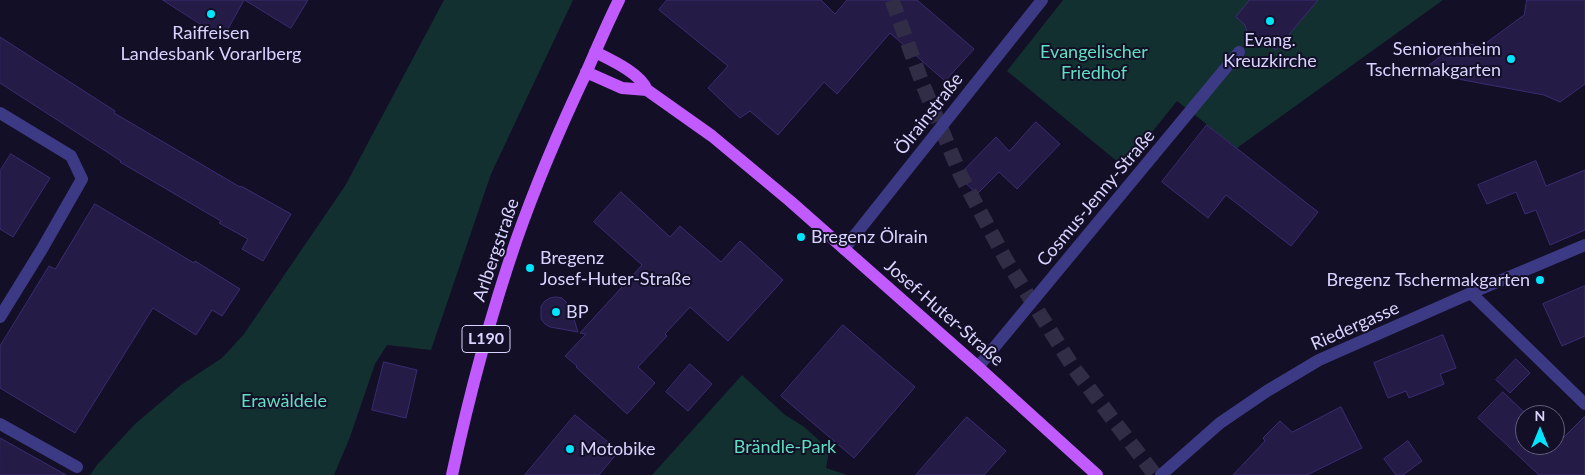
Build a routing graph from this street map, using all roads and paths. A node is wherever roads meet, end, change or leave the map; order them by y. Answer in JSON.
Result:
{"nodes":[{"id":1,"x":619,"y":0,"type":"edge"},
{"id":2,"x":1042,"y":0,"type":"edge"},
{"id":3,"x":595,"y":52,"type":"junction"},
{"id":4,"x":1239,"y":52,"type":"dead end"},
{"id":5,"x":586,"y":72,"type":"junction"},
{"id":6,"x":647,"y":90,"type":"junction"},
{"id":7,"x":0,"y":113,"type":"edge"},
{"id":8,"x":1585,"y":245,"type":"edge"},
{"id":9,"x":844,"y":249,"type":"junction"},
{"id":10,"x":1471,"y":292,"type":"junction"},
{"id":11,"x":0,"y":317,"type":"edge"},
{"id":12,"x":978,"y":367,"type":"junction"},
{"id":13,"x":1585,"y":404,"type":"edge"},
{"id":14,"x":0,"y":424,"type":"edge"},
{"id":15,"x":77,"y":467,"type":"dead end"},
{"id":16,"x":452,"y":475,"type":"edge"},
{"id":17,"x":1097,"y":475,"type":"edge"},
{"id":18,"x":1161,"y":475,"type":"edge"}],
"edges":[{"from":1,"to":3,"type":"main road","number":"L190"},
{"from":2,"to":9,"type":"street","name":"Ölrainstraße"},
{"from":3,"to":5,"type":"main road","number":"L190"},
{"from":3,"to":6,"type":"main road","name":"Josef-Huter-Straße"},
{"from":4,"to":12,"type":"street","name":"Cosmus-Jenny-Straße"},
{"from":5,"to":6,"type":"main road"},
{"from":5,"to":16,"type":"main road","name":"Arlbergstraße","number":"L190"},
{"from":6,"to":9,"type":"main road","name":"Josef-Huter-Straße"},
{"from":7,"to":11,"type":"street"},
{"from":8,"to":10,"type":"street","name":"Riedergasse"},
{"from":9,"to":12,"type":"main road","name":"Josef-Huter-Straße"},
{"from":10,"to":13,"type":"street"},
{"from":10,"to":18,"type":"street","name":"Riedergasse"},
{"from":12,"to":17,"type":"main road","name":"Josef-Huter-Straße"},
{"from":14,"to":15,"type":"street"}]}
